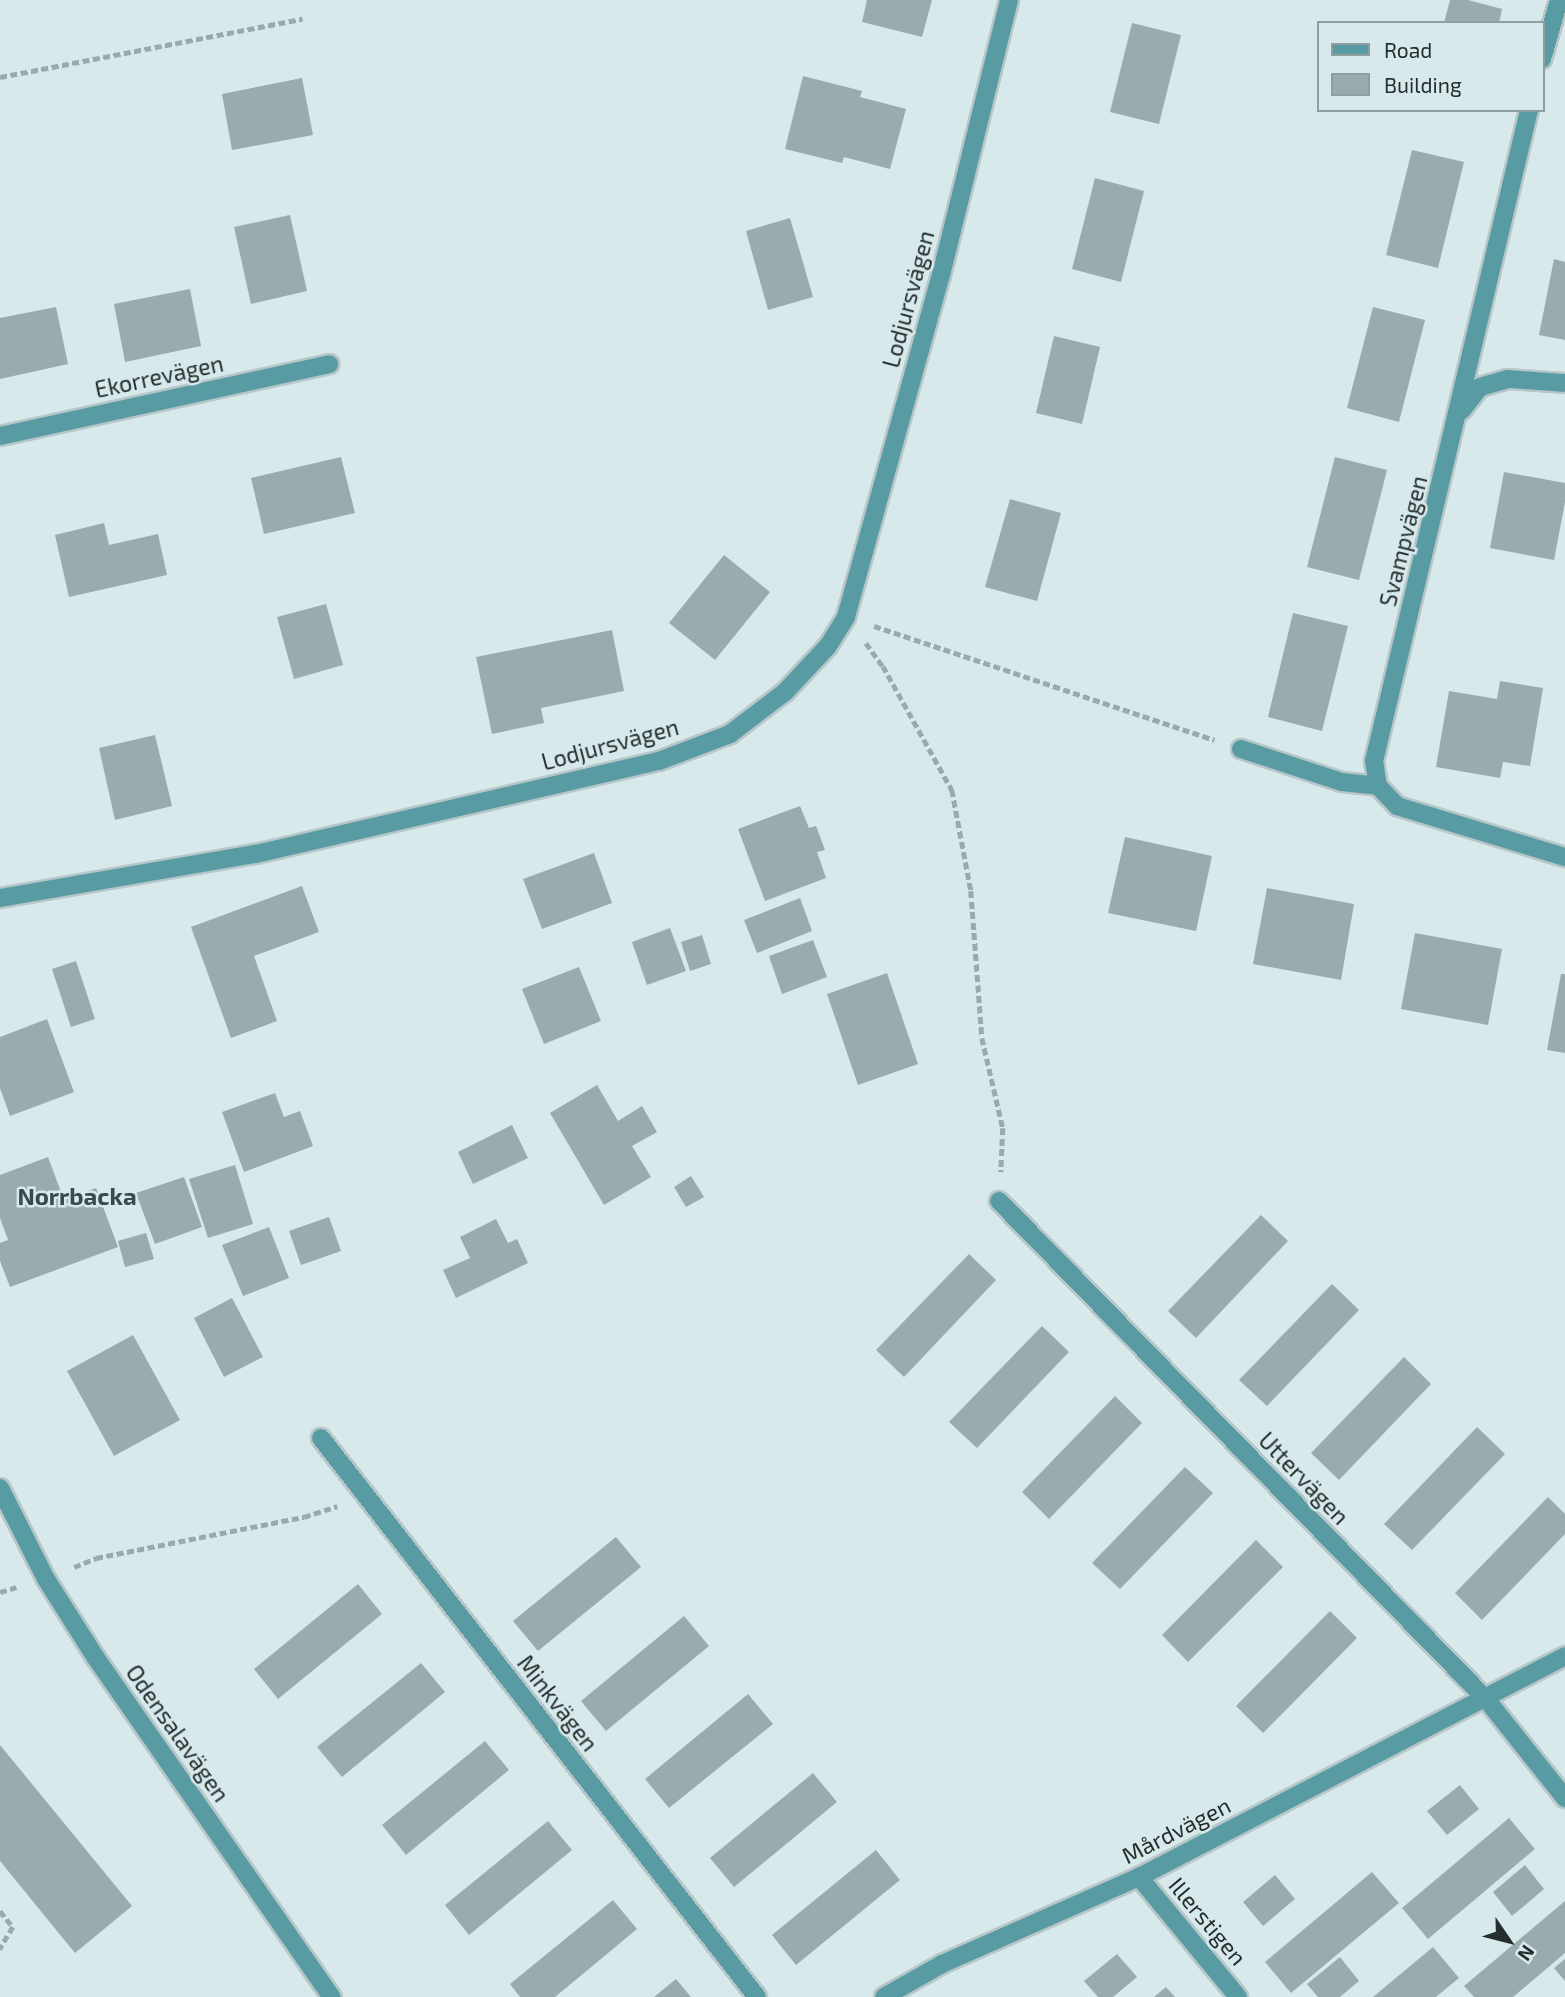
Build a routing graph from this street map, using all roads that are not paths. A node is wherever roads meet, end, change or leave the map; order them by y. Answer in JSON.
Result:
{"nodes":[{"id":1,"x":1009,"y":0,"type":"edge"},
{"id":2,"x":1559,"y":0,"type":"edge"},
{"id":3,"x":1544,"y":52,"type":"edge"},
{"id":4,"x":1529,"y":112,"type":"edge"},
{"id":5,"x":329,"y":364,"type":"dead end"},
{"id":6,"x":1565,"y":383,"type":"edge"},
{"id":7,"x":1459,"y":414,"type":"junction"},
{"id":8,"x":0,"y":436,"type":"edge"},
{"id":9,"x":1241,"y":749,"type":"road end"},
{"id":10,"x":1378,"y":786,"type":"junction"},
{"id":11,"x":1565,"y":858,"type":"edge"},
{"id":12,"x":0,"y":898,"type":"edge"},
{"id":13,"x":999,"y":1201,"type":"road end"},
{"id":14,"x":321,"y":1438,"type":"dead end"},
{"id":15,"x":0,"y":1488,"type":"edge"},
{"id":16,"x":1565,"y":1656,"type":"edge"},
{"id":17,"x":1486,"y":1699,"type":"junction"},
{"id":18,"x":1565,"y":1798,"type":"edge"},
{"id":19,"x":1139,"y":1877,"type":"junction"},
{"id":20,"x":332,"y":1997,"type":"edge"},
{"id":21,"x":757,"y":1997,"type":"edge"},
{"id":22,"x":884,"y":1997,"type":"edge"},
{"id":23,"x":1238,"y":1997,"type":"edge"}],
"edges":[{"from":1,"to":12,"type":"street","name":"Lodjursvägen"},
{"from":2,"to":3,"type":"street"},
{"from":4,"to":7,"type":"street","name":"Svampvägen"},
{"from":5,"to":8,"type":"street","name":"Ekorrevägen"},
{"from":6,"to":7,"type":"street"},
{"from":7,"to":10,"type":"street","name":"Svampvägen"},
{"from":9,"to":10,"type":"street"},
{"from":10,"to":11,"type":"street"},
{"from":13,"to":17,"type":"street","name":"Uttervägen"},
{"from":14,"to":21,"type":"street","name":"Minkvägen"},
{"from":15,"to":20,"type":"street","name":"Odensalavägen"},
{"from":16,"to":17,"type":"street","name":"Mårdvägen"},
{"from":17,"to":18,"type":"street","name":"Uttervägen"},
{"from":17,"to":19,"type":"street","name":"Mårdvägen"},
{"from":19,"to":22,"type":"street","name":"Mårdvägen"},
{"from":19,"to":23,"type":"street","name":"Illerstigen"}]}
